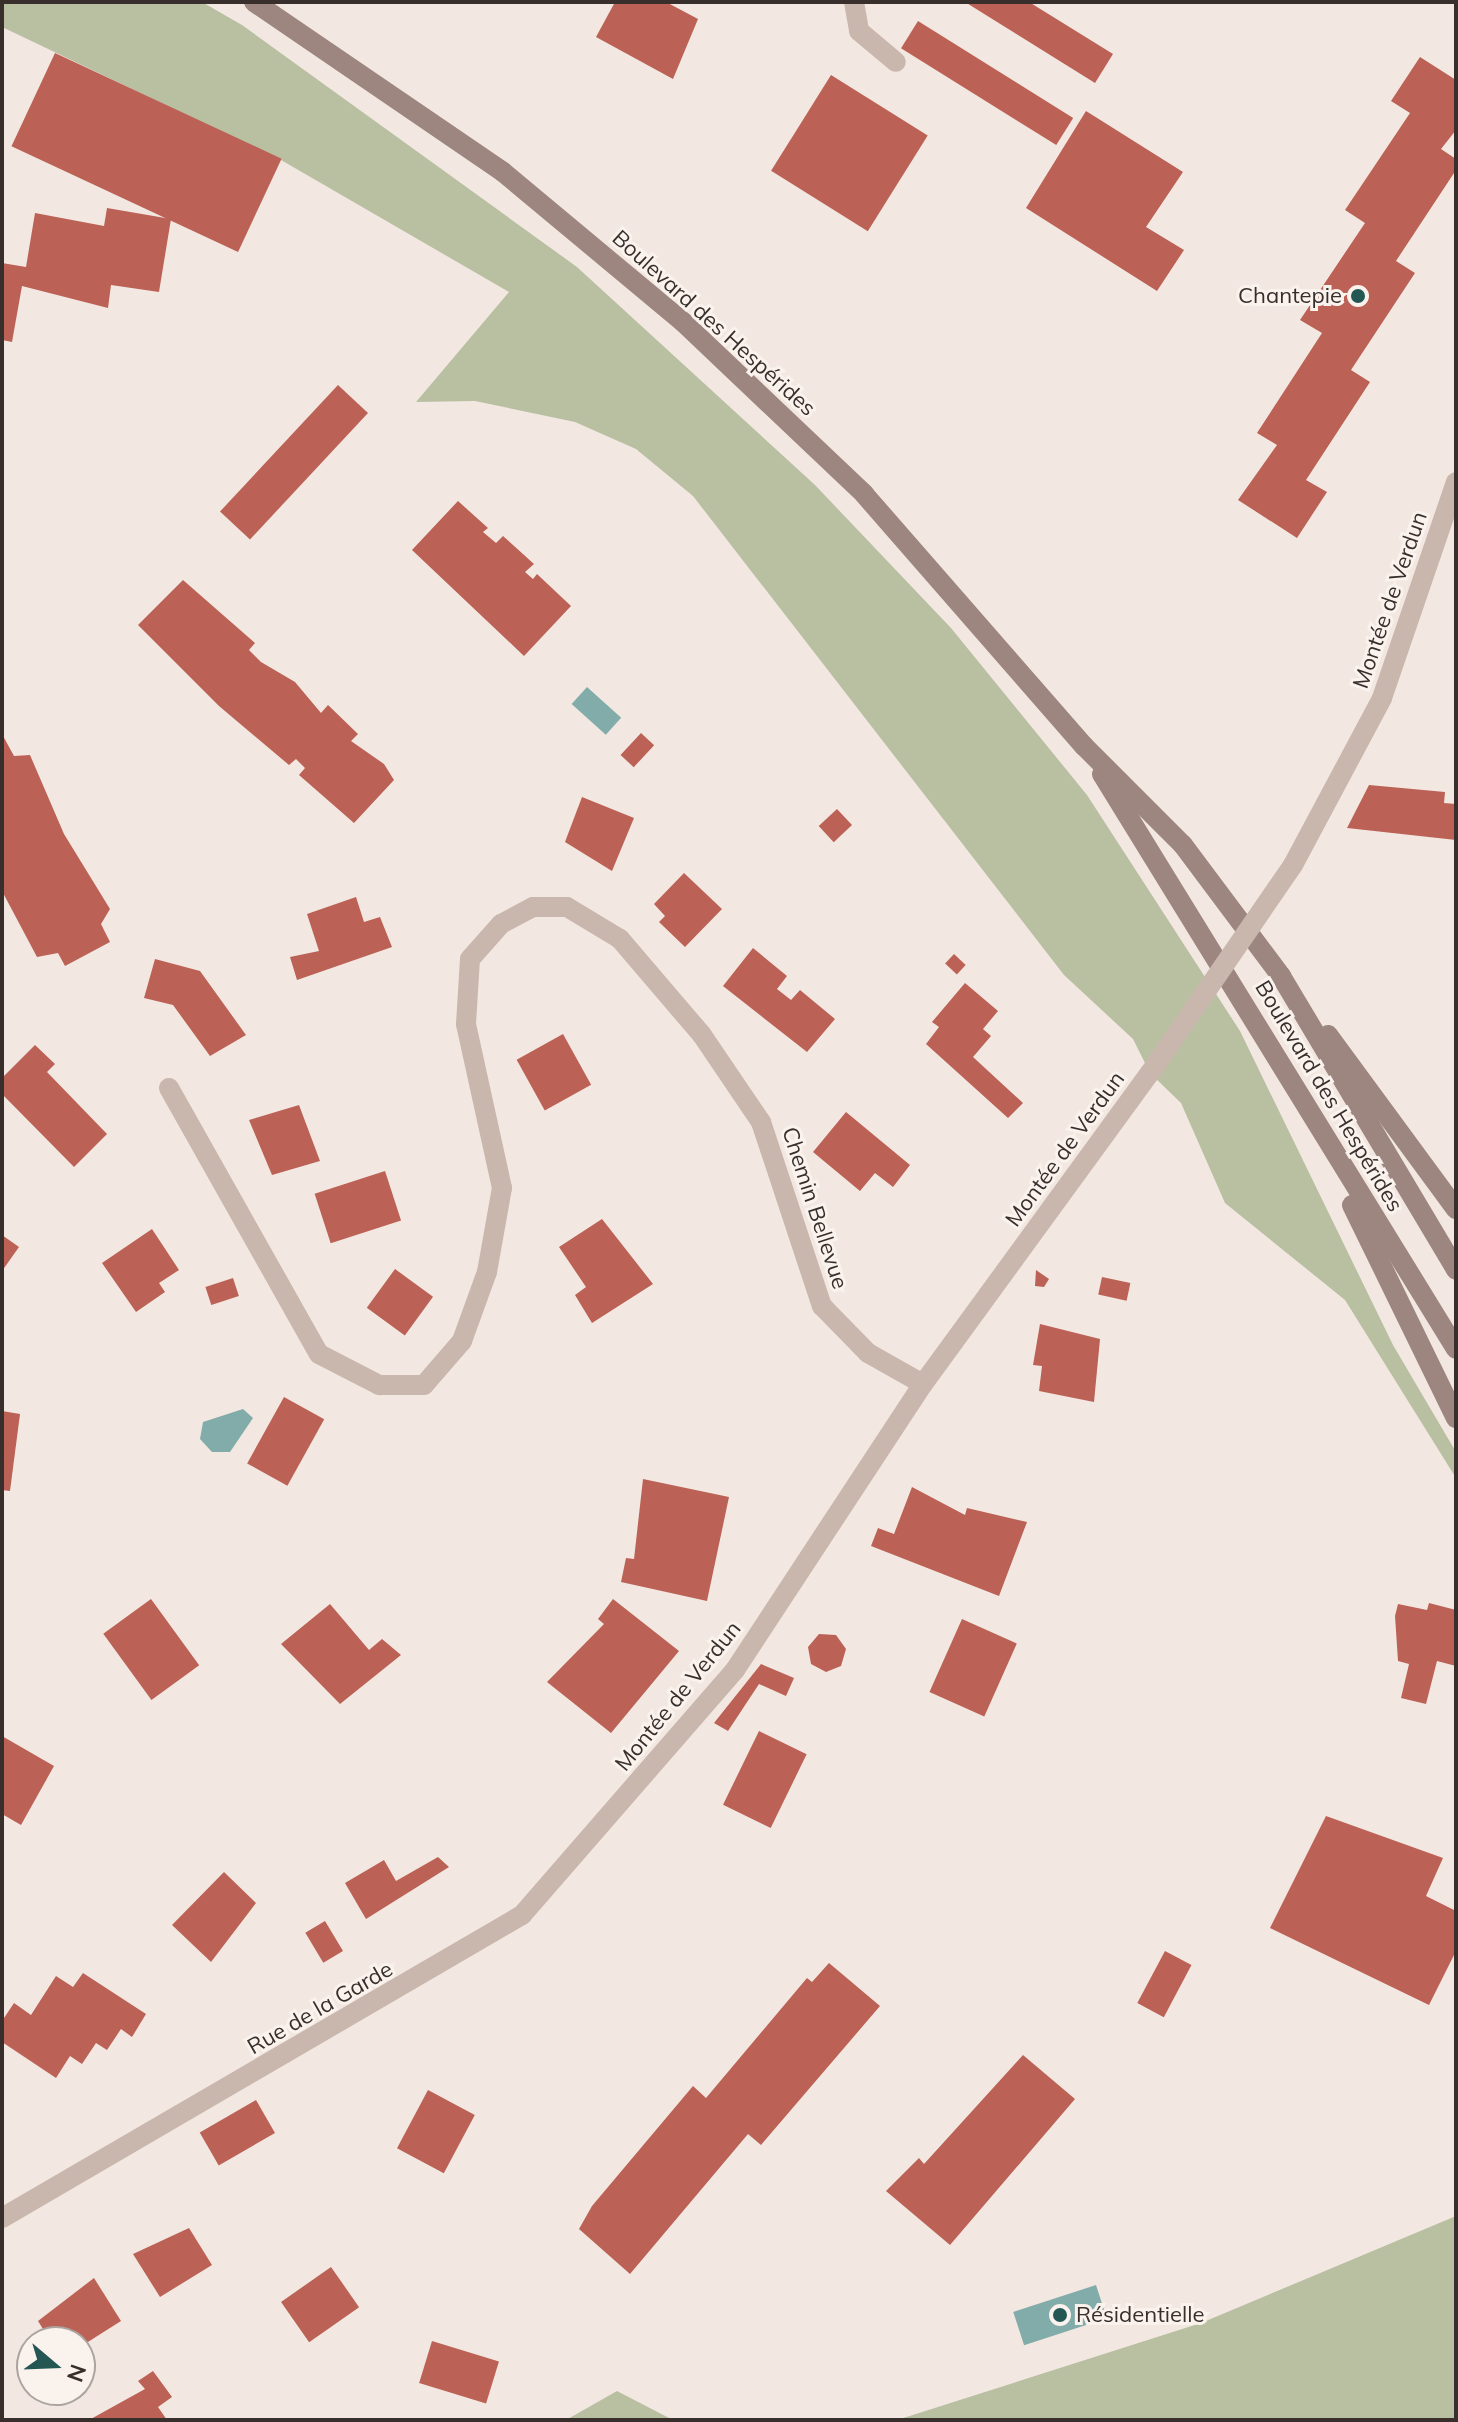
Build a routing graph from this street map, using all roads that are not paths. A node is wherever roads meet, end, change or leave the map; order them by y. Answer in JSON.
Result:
{"nodes":[{"id":1,"x":254,"y":2,"type":"edge"},
{"id":2,"x":854,"y":2,"type":"edge"},
{"id":3,"x":896,"y":62,"type":"dead end"},
{"id":4,"x":1456,"y":482,"type":"edge"},
{"id":5,"x":1084,"y":746,"type":"junction"},
{"id":6,"x":1281,"y":976,"type":"junction"},
{"id":7,"x":169,"y":1088,"type":"dead end"},
{"id":8,"x":1315,"y":1125,"type":"junction"},
{"id":9,"x":1456,"y":1209,"type":"edge"},
{"id":10,"x":1456,"y":1270,"type":"edge"},
{"id":11,"x":1456,"y":1349,"type":"edge"},
{"id":12,"x":923,"y":1384,"type":"junction"},
{"id":13,"x":1456,"y":1418,"type":"edge"},
{"id":14,"x":627,"y":1796,"type":"joint"},
{"id":15,"x":2,"y":2218,"type":"edge"}],
"edges":[{"from":1,"to":5,"type":"main road","name":"Boulevard des Hespérides"},
{"from":2,"to":3,"type":"street"},
{"from":4,"to":12,"type":"street","name":"Montée de Verdun","bridge":true},
{"from":5,"to":6,"type":"main road","name":"Boulevard des Hespérides"},
{"from":5,"to":8,"type":"main road","name":"Boulevard des Hespérides"},
{"from":6,"to":9,"type":"main road"},
{"from":6,"to":10,"type":"main road","name":"Boulevard des Hespérides"},
{"from":7,"to":12,"type":"street","name":"Chemin Bellevue"},
{"from":8,"to":11,"type":"main road","name":"Boulevard des Hespérides"},
{"from":8,"to":13,"type":"main road"},
{"from":12,"to":14,"type":"street","name":"Montée de Verdun"},
{"from":14,"to":15,"type":"street","name":"Rue de la Garde"}]}
